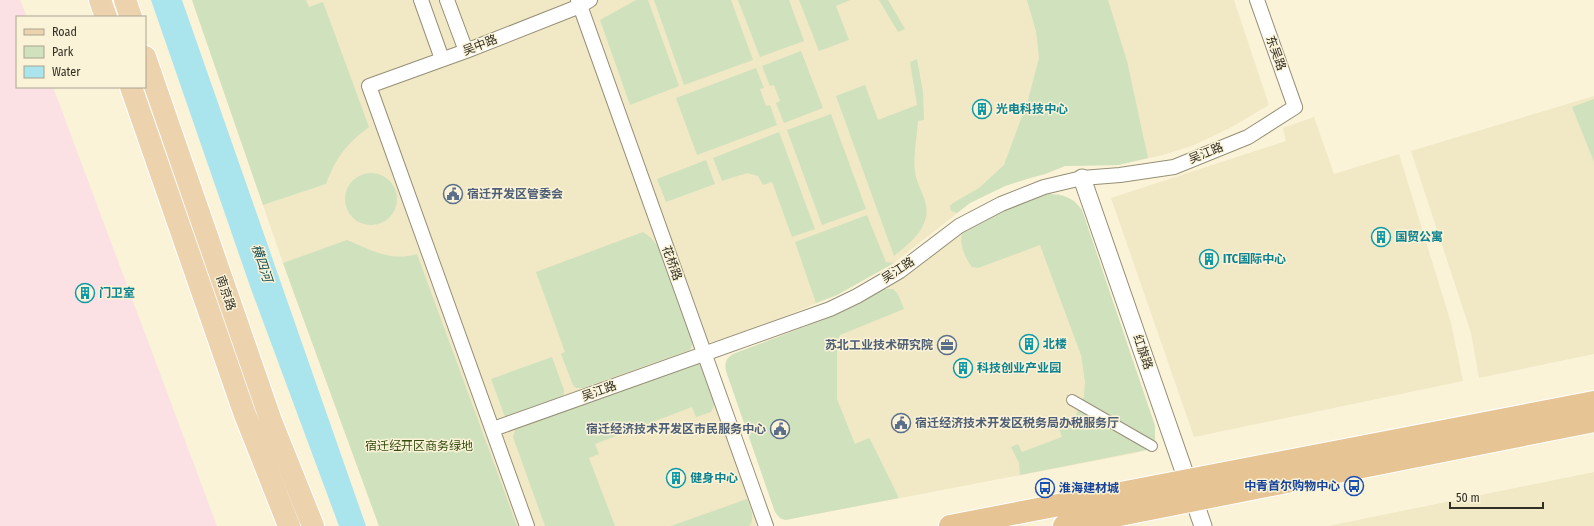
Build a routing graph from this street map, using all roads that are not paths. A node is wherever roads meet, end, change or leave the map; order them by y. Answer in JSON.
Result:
{"nodes":[{"id":1,"x":100,"y":0,"type":"edge"},
{"id":2,"x":125,"y":0,"type":"edge"},
{"id":3,"x":421,"y":0,"type":"edge"},
{"id":4,"x":447,"y":0,"type":"edge"},
{"id":5,"x":1257,"y":0,"type":"edge"},
{"id":6,"x":583,"y":2,"type":"edge"},
{"id":7,"x":106,"y":16,"type":"edge"},
{"id":8,"x":131,"y":16,"type":"edge"},
{"id":9,"x":466,"y":51,"type":"junction"},
{"id":10,"x":442,"y":59,"type":"junction"},
{"id":11,"x":146,"y":60,"type":"edge"},
{"id":12,"x":131,"y":88,"type":"edge"},
{"id":13,"x":1295,"y":107,"type":"joint"},
{"id":14,"x":1082,"y":178,"type":"junction"},
{"id":15,"x":704,"y":353,"type":"junction"},
{"id":16,"x":1072,"y":400,"type":"dead end"},
{"id":17,"x":1594,"y":402,"type":"edge"},
{"id":18,"x":1594,"y":421,"type":"edge"},
{"id":19,"x":493,"y":429,"type":"junction"},
{"id":20,"x":1152,"y":446,"type":"dead end"},
{"id":21,"x":1191,"y":490,"type":"junction"},
{"id":22,"x":289,"y":526,"type":"edge"},
{"id":23,"x":313,"y":526,"type":"edge"},
{"id":24,"x":527,"y":526,"type":"edge"},
{"id":25,"x":766,"y":526,"type":"edge"},
{"id":26,"x":950,"y":526,"type":"edge"},
{"id":27,"x":1064,"y":526,"type":"edge"},
{"id":28,"x":1203,"y":526,"type":"edge"}],
"edges":[{"from":1,"to":7,"type":"main road"},
{"from":2,"to":8,"type":"main road"},
{"from":3,"to":10,"type":"street"},
{"from":4,"to":9,"type":"street"},
{"from":5,"to":13,"type":"street","name":"东吴路"},
{"from":6,"to":9,"type":"street","name":"吴中路"},
{"from":6,"to":15,"type":"street","name":"花桥路"},
{"from":9,"to":10,"type":"street","name":"吴中路"},
{"from":10,"to":19,"type":"street","name":"吴中路"},
{"from":11,"to":23,"type":"main road","name":"南京路"},
{"from":12,"to":22,"type":"main road","name":"南京路"},
{"from":13,"to":14,"type":"street","name":"吴江路"},
{"from":14,"to":15,"type":"street","name":"吴江路"},
{"from":14,"to":21,"type":"street","name":"红旗路"},
{"from":15,"to":19,"type":"street","name":"吴江路"},
{"from":15,"to":25,"type":"street","name":"花桥路"},
{"from":16,"to":20,"type":"street"},
{"from":17,"to":21,"type":"highway"},
{"from":18,"to":21,"type":"highway"},
{"from":19,"to":24,"type":"street"},
{"from":21,"to":26,"type":"highway"},
{"from":21,"to":27,"type":"highway"},
{"from":21,"to":28,"type":"street","name":"红旗路"}]}
